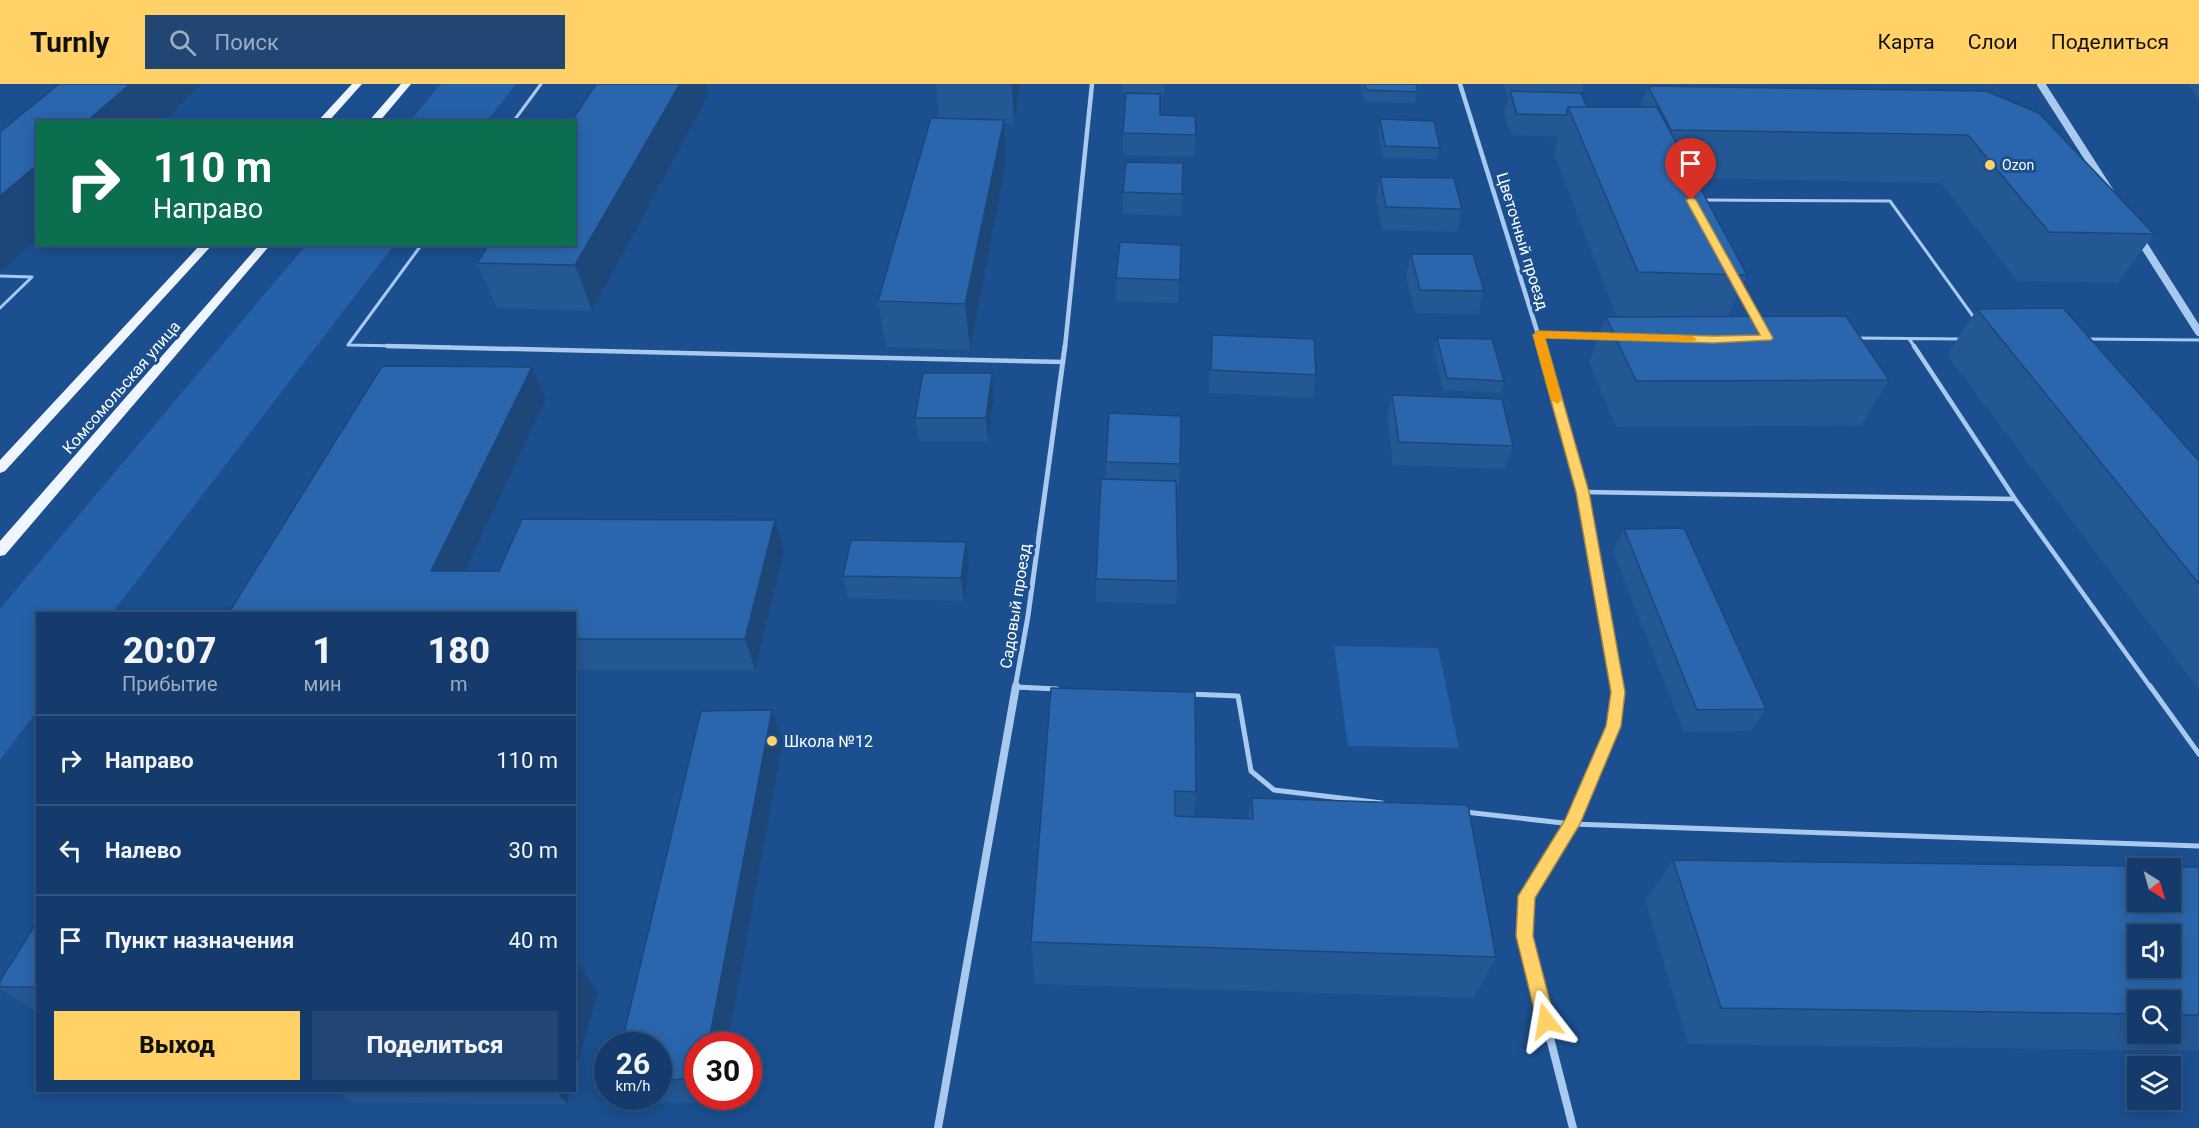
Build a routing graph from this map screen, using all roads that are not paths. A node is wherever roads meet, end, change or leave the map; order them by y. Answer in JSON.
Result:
{"nodes":[{"id":1,"x":357,"y":84,"type":"edge"},
{"id":2,"x":406,"y":84,"type":"edge"},
{"id":3,"x":540,"y":84,"type":"edge"},
{"id":4,"x":1092,"y":84,"type":"edge"},
{"id":5,"x":1460,"y":84,"type":"edge"},
{"id":6,"x":2041,"y":84,"type":"edge"},
{"id":7,"x":324,"y":120,"type":"edge"},
{"id":8,"x":375,"y":120,"type":"edge"},
{"id":9,"x":514,"y":120,"type":"edge"},
{"id":10,"x":1691,"y":200,"type":"edge"},
{"id":11,"x":2117,"y":203,"type":"edge"},
{"id":12,"x":2136,"y":233,"type":"edge"},
{"id":13,"x":206,"y":246,"type":"edge"},
{"id":14,"x":265,"y":246,"type":"edge"},
{"id":15,"x":421,"y":246,"type":"edge"},
{"id":16,"x":0,"y":276,"type":"edge"},
{"id":17,"x":1735,"y":279,"type":"edge"},
{"id":18,"x":0,"y":308,"type":"edge"},
{"id":19,"x":1975,"y":320,"type":"dead end"},
{"id":20,"x":1762,"y":328,"type":"edge"},
{"id":21,"x":2199,"y":332,"type":"edge"},
{"id":22,"x":1538,"y":335,"type":"junction"},
{"id":23,"x":1608,"y":337,"type":"dead end"},
{"id":24,"x":1850,"y":338,"type":"edge"},
{"id":25,"x":1909,"y":339,"type":"junction"},
{"id":26,"x":1966,"y":339,"type":"dead end"},
{"id":27,"x":2082,"y":339,"type":"edge"},
{"id":28,"x":2199,"y":340,"type":"edge"},
{"id":29,"x":1063,"y":362,"type":"junction"},
{"id":30,"x":0,"y":468,"type":"edge"},
{"id":31,"x":1583,"y":492,"type":"junction"},
{"id":32,"x":2015,"y":499,"type":"junction"},
{"id":33,"x":0,"y":551,"type":"edge"},
{"id":34,"x":1016,"y":687,"type":"junction"},
{"id":35,"x":1063,"y":689,"type":"edge"},
{"id":36,"x":1180,"y":693,"type":"edge"},
{"id":37,"x":2199,"y":754,"type":"edge"},
{"id":38,"x":1393,"y":804,"type":"edge"},
{"id":39,"x":1452,"y":811,"type":"edge"},
{"id":40,"x":1572,"y":824,"type":"junction"},
{"id":41,"x":2199,"y":846,"type":"edge"},
{"id":42,"x":938,"y":1128,"type":"edge"},
{"id":43,"x":1573,"y":1128,"type":"edge"}],
"edges":[{"from":1,"to":7,"type":"main road"},
{"from":2,"to":8,"type":"main road"},
{"from":3,"to":9,"type":"lane"},
{"from":4,"to":29,"type":"street","name":"Садовый проезд"},
{"from":5,"to":22,"type":"street","name":"Цветочный проезд"},
{"from":6,"to":11,"type":"street"},
{"from":10,"to":19,"type":"lane"},
{"from":12,"to":21,"type":"street"},
{"from":13,"to":30,"type":"main road","name":"Комсомольская улица"},
{"from":14,"to":33,"type":"main road","name":"Комсомольская улица"},
{"from":15,"to":29,"type":"lane"},
{"from":16,"to":18,"type":"lane"},
{"from":17,"to":20,"type":"lane"},
{"from":22,"to":23,"type":"lane"},
{"from":22,"to":31,"type":"street","name":"Цветочный проезд"},
{"from":24,"to":25,"type":"lane"},
{"from":25,"to":26,"type":"lane"},
{"from":25,"to":32,"type":"lane"},
{"from":27,"to":28,"type":"lane"},
{"from":29,"to":34,"type":"street","name":"Садовый проезд"},
{"from":31,"to":32,"type":"lane"},
{"from":31,"to":40,"type":"street","name":"Цветочный проезд"},
{"from":32,"to":37,"type":"lane"},
{"from":34,"to":35,"type":"lane"},
{"from":34,"to":42,"type":"street","name":"Садовый проезд"},
{"from":36,"to":38,"type":"lane"},
{"from":39,"to":40,"type":"lane"},
{"from":40,"to":41,"type":"lane"},
{"from":40,"to":43,"type":"street","name":"Цветочный проезд"}]}
